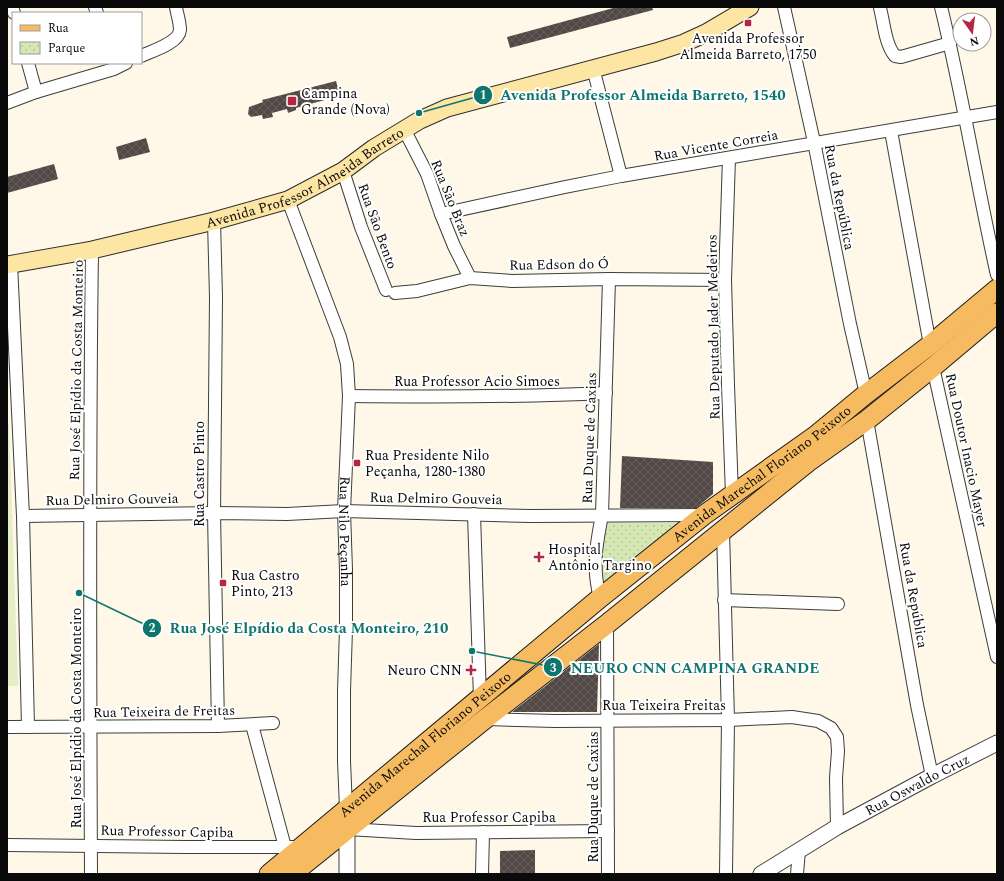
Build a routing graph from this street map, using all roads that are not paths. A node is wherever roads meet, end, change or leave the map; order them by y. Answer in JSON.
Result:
{"nodes":[{"id":1,"x":176,"y":7,"type":"edge"},
{"id":2,"x":750,"y":7,"type":"edge"},
{"id":3,"x":784,"y":7,"type":"edge"},
{"id":4,"x":941,"y":7,"type":"edge"},
{"id":5,"x":880,"y":8,"type":"edge"},
{"id":6,"x":950,"y":43,"type":"junction"},
{"id":7,"x":142,"y":56,"type":"edge"},
{"id":8,"x":28,"y":64,"type":"edge"},
{"id":9,"x":113,"y":66,"type":"edge"},
{"id":10,"x":593,"y":68,"type":"junction"},
{"id":11,"x":36,"y":92,"type":"junction"},
{"id":12,"x":7,"y":102,"type":"edge"},
{"id":13,"x":997,"y":112,"type":"edge"},
{"id":14,"x":966,"y":118,"type":"junction"},
{"id":15,"x":404,"y":130,"type":"junction"},
{"id":16,"x":891,"y":131,"type":"junction"},
{"id":17,"x":814,"y":142,"type":"junction"},
{"id":18,"x":729,"y":158,"type":"junction"},
{"id":19,"x":342,"y":171,"type":"junction"},
{"id":20,"x":621,"y":176,"type":"junction"},
{"id":21,"x":288,"y":200,"type":"junction"},
{"id":22,"x":441,"y":214,"type":"junction"},
{"id":23,"x":214,"y":221,"type":"junction"},
{"id":24,"x":92,"y":250,"type":"junction"},
{"id":25,"x":9,"y":264,"type":"edge"},
{"id":26,"x":997,"y":275,"type":"edge"},
{"id":27,"x":470,"y":278,"type":"junction"},
{"id":28,"x":609,"y":279,"type":"junction"},
{"id":29,"x":726,"y":280,"type":"junction"},
{"id":30,"x":997,"y":289,"type":"edge"},
{"id":31,"x":390,"y":291,"type":"joint"},
{"id":32,"x":997,"y":313,"type":"edge"},
{"id":33,"x":930,"y":345,"type":"junction"},
{"id":34,"x":933,"y":367,"type":"junction"},
{"id":35,"x":606,"y":393,"type":"junction"},
{"id":36,"x":866,"y":394,"type":"junction"},
{"id":37,"x":350,"y":396,"type":"junction"},
{"id":38,"x":867,"y":420,"type":"junction"},
{"id":39,"x":732,"y":495,"type":"junction"},
{"id":40,"x":344,"y":511,"type":"junction"},
{"id":41,"x":214,"y":513,"type":"junction"},
{"id":42,"x":90,"y":514,"type":"junction"},
{"id":43,"x":474,"y":514,"type":"junction"},
{"id":44,"x":704,"y":515,"type":"junction"},
{"id":45,"x":23,"y":516,"type":"junction"},
{"id":46,"x":602,"y":516,"type":"junction"},
{"id":47,"x":723,"y":530,"type":"junction"},
{"id":48,"x":600,"y":598,"type":"junction"},
{"id":49,"x":724,"y":600,"type":"junction"},
{"id":50,"x":838,"y":604,"type":"dead end"},
{"id":51,"x":607,"y":624,"type":"junction"},
{"id":52,"x":997,"y":657,"type":"edge"},
{"id":53,"x":480,"y":699,"type":"junction"},
{"id":54,"x":485,"y":719,"type":"junction"},
{"id":55,"x":728,"y":720,"type":"junction"},
{"id":56,"x":607,"y":721,"type":"junction"},
{"id":57,"x":273,"y":723,"type":"dead end"},
{"id":58,"x":252,"y":725,"type":"junction"},
{"id":59,"x":218,"y":726,"type":"junction"},
{"id":60,"x":7,"y":727,"type":"edge"},
{"id":61,"x":28,"y":727,"type":"junction"},
{"id":62,"x":92,"y":727,"type":"junction"},
{"id":63,"x":997,"y":743,"type":"edge"},
{"id":64,"x":932,"y":776,"type":"junction"},
{"id":65,"x":346,"y":808,"type":"junction"},
{"id":66,"x":837,"y":827,"type":"junction"},
{"id":67,"x":347,"y":829,"type":"junction"},
{"id":68,"x":608,"y":831,"type":"junction"},
{"id":69,"x":483,"y":832,"type":"junction"},
{"id":70,"x":7,"y":846,"type":"edge"},
{"id":71,"x":91,"y":846,"type":"junction"},
{"id":72,"x":294,"y":847,"type":"junction"},
{"id":73,"x":799,"y":850,"type":"junction"},
{"id":74,"x":770,"y":871,"type":"edge"},
{"id":75,"x":91,"y":874,"type":"edge"},
{"id":76,"x":269,"y":874,"type":"edge"},
{"id":77,"x":292,"y":874,"type":"edge"},
{"id":78,"x":347,"y":874,"type":"edge"},
{"id":79,"x":482,"y":874,"type":"edge"},
{"id":80,"x":608,"y":874,"type":"edge"},
{"id":81,"x":726,"y":874,"type":"edge"},
{"id":82,"x":797,"y":874,"type":"edge"}],
"edges":[{"from":1,"to":7,"type":"street"},
{"from":2,"to":10,"type":"main road","name":"Avenida Professor Almeida Barreto"},
{"from":3,"to":17,"type":"street","name":"Rua da República"},
{"from":4,"to":6,"type":"street"},
{"from":5,"to":6,"type":"street"},
{"from":6,"to":14,"type":"street"},
{"from":8,"to":11,"type":"street"},
{"from":9,"to":11,"type":"street"},
{"from":10,"to":15,"type":"main road","name":"Avenida Professor Almeida Barreto"},
{"from":10,"to":20,"type":"street"},
{"from":11,"to":12,"type":"street"},
{"from":13,"to":14,"type":"street","name":"Rua Vicente Correia"},
{"from":14,"to":16,"type":"street","name":"Rua Vicente Correia"},
{"from":14,"to":26,"type":"street"},
{"from":15,"to":19,"type":"main road","name":"Avenida Professor Almeida Barreto"},
{"from":15,"to":22,"type":"street","name":"Rua São Braz"},
{"from":16,"to":17,"type":"street","name":"Rua Vicente Correia"},
{"from":16,"to":33,"type":"street"},
{"from":17,"to":18,"type":"street","name":"Rua Vicente Correia"},
{"from":17,"to":36,"type":"street","name":"Rua da República"},
{"from":18,"to":20,"type":"street","name":"Rua Vicente Correia"},
{"from":18,"to":29,"type":"street","name":"Rua Deputado Jader Medeiros"},
{"from":19,"to":21,"type":"main road","name":"Avenida Professor Almeida Barreto"},
{"from":19,"to":31,"type":"street","name":"Rua São Bento"},
{"from":20,"to":22,"type":"street","name":"Rua Vicente Correia"},
{"from":21,"to":23,"type":"main road","name":"Avenida Professor Almeida Barreto"},
{"from":21,"to":37,"type":"street","name":"Rua Nilo Peçanha"},
{"from":22,"to":27,"type":"street","name":"Rua São Braz"},
{"from":23,"to":24,"type":"main road","name":"Avenida Professor Almeida Barreto"},
{"from":23,"to":41,"type":"street","name":"Rua Castro Pinto"},
{"from":24,"to":25,"type":"main road","name":"Avenida Professor Almeida Barreto"},
{"from":24,"to":42,"type":"street","name":"Rua José Elpídio da Costa Monteiro"},
{"from":25,"to":45,"type":"street"},
{"from":27,"to":28,"type":"street","name":"Rua Edson do Ó"},
{"from":27,"to":31,"type":"street","name":"Rua Edson do Ó"},
{"from":28,"to":29,"type":"street","name":"Rua Edson do Ó"},
{"from":28,"to":35,"type":"street","name":"Rua Duque de Caxias"},
{"from":29,"to":39,"type":"street","name":"Rua Deputado Jader Medeiros"},
{"from":30,"to":33,"type":"main road","name":"Avenida Marechal Floriano Peixoto"},
{"from":32,"to":34,"type":"main road","name":"Avenida Marechal Floriano Peixoto"},
{"from":33,"to":36,"type":"main road","name":"Avenida Marechal Floriano Peixoto"},
{"from":34,"to":38,"type":"main road","name":"Avenida Marechal Floriano Peixoto"},
{"from":34,"to":52,"type":"street","name":"Rua Doutor Inacio Mayer"},
{"from":35,"to":37,"type":"street","name":"Rua Professor Acio Simoes"},
{"from":35,"to":46,"type":"street","name":"Rua Duque de Caxias"},
{"from":36,"to":39,"type":"main road","name":"Avenida Marechal Floriano Peixoto"},
{"from":37,"to":40,"type":"street","name":"Rua Nilo Peçanha"},
{"from":38,"to":47,"type":"main road","name":"Avenida Marechal Floriano Peixoto"},
{"from":38,"to":64,"type":"street","name":"Rua da República"},
{"from":39,"to":44,"type":"main road","name":"Avenida Marechal Floriano Peixoto"},
{"from":40,"to":41,"type":"street","name":"Rua Delmiro Gouveia"},
{"from":40,"to":43,"type":"street","name":"Rua Delmiro Gouveia"},
{"from":40,"to":65,"type":"street","name":"Rua Nilo Peçanha"},
{"from":41,"to":42,"type":"street","name":"Rua Delmiro Gouveia"},
{"from":41,"to":59,"type":"street","name":"Rua Castro Pinto"},
{"from":42,"to":45,"type":"street","name":"Rua Delmiro Gouveia"},
{"from":42,"to":62,"type":"street","name":"Rua José Elpídio da Costa Monteiro"},
{"from":43,"to":46,"type":"street","name":"Rua Delmiro Gouveia"},
{"from":43,"to":53,"type":"street"},
{"from":44,"to":46,"type":"street","name":"Rua Delmiro Gouveia"},
{"from":44,"to":48,"type":"main road","name":"Avenida Marechal Floriano Peixoto"},
{"from":45,"to":61,"type":"street"},
{"from":46,"to":48,"type":"street","name":"Rua Duque de Caxias"},
{"from":47,"to":49,"type":"street"},
{"from":47,"to":51,"type":"main road","name":"Avenida Marechal Floriano Peixoto"},
{"from":48,"to":53,"type":"main road","name":"Avenida Marechal Floriano Peixoto"},
{"from":49,"to":50,"type":"street"},
{"from":49,"to":55,"type":"street"},
{"from":51,"to":54,"type":"main road","name":"Avenida Marechal Floriano Peixoto"},
{"from":51,"to":56,"type":"street","name":"Rua Duque de Caxias"},
{"from":53,"to":65,"type":"main road","name":"Avenida Marechal Floriano Peixoto"},
{"from":54,"to":56,"type":"street","name":"Rua Teixeira Freitas"},
{"from":54,"to":67,"type":"main road","name":"Avenida Marechal Floriano Peixoto"},
{"from":55,"to":56,"type":"street","name":"Rua Teixeira Freitas"},
{"from":55,"to":66,"type":"street","name":"Rua Teixeira Freitas"},
{"from":55,"to":81,"type":"street"},
{"from":56,"to":68,"type":"street","name":"Rua Duque de Caxias"},
{"from":57,"to":58,"type":"street","name":"Rua Teixeira de Freitas"},
{"from":58,"to":59,"type":"street","name":"Rua Teixeira de Freitas"},
{"from":58,"to":72,"type":"street"},
{"from":59,"to":62,"type":"street","name":"Rua Teixeira de Freitas"},
{"from":60,"to":61,"type":"street","name":"Rua Teixeira de Freitas"},
{"from":61,"to":62,"type":"street","name":"Rua Teixeira de Freitas"},
{"from":62,"to":71,"type":"street","name":"Rua José Elpídio da Costa Monteiro"},
{"from":63,"to":64,"type":"street","name":"Rua Oswaldo Cruz"},
{"from":64,"to":66,"type":"street","name":"Rua Oswaldo Cruz"},
{"from":65,"to":67,"type":"main road","name":"Rua Nilo Peçanha"},
{"from":65,"to":72,"type":"main road","name":"Avenida Marechal Floriano Peixoto"},
{"from":66,"to":73,"type":"street","name":"Rua Oswaldo Cruz"},
{"from":67,"to":69,"type":"street","name":"Rua Professor Capiba"},
{"from":67,"to":77,"type":"main road","name":"Avenida Marechal Floriano Peixoto"},
{"from":67,"to":78,"type":"street","name":"Rua Nilo Peçanha"},
{"from":68,"to":69,"type":"street","name":"Rua Professor Capiba"},
{"from":68,"to":80,"type":"street","name":"Rua Duque de Caxias"},
{"from":69,"to":79,"type":"street"},
{"from":70,"to":71,"type":"street","name":"Rua Professor Capiba"},
{"from":71,"to":72,"type":"street","name":"Rua Professor Capiba"},
{"from":71,"to":75,"type":"street","name":"Rua José Elpídio da Costa Monteiro"},
{"from":72,"to":76,"type":"main road","name":"Avenida Marechal Floriano Peixoto"},
{"from":73,"to":74,"type":"street","name":"Rua Oswaldo Cruz"},
{"from":73,"to":82,"type":"street"}]}
